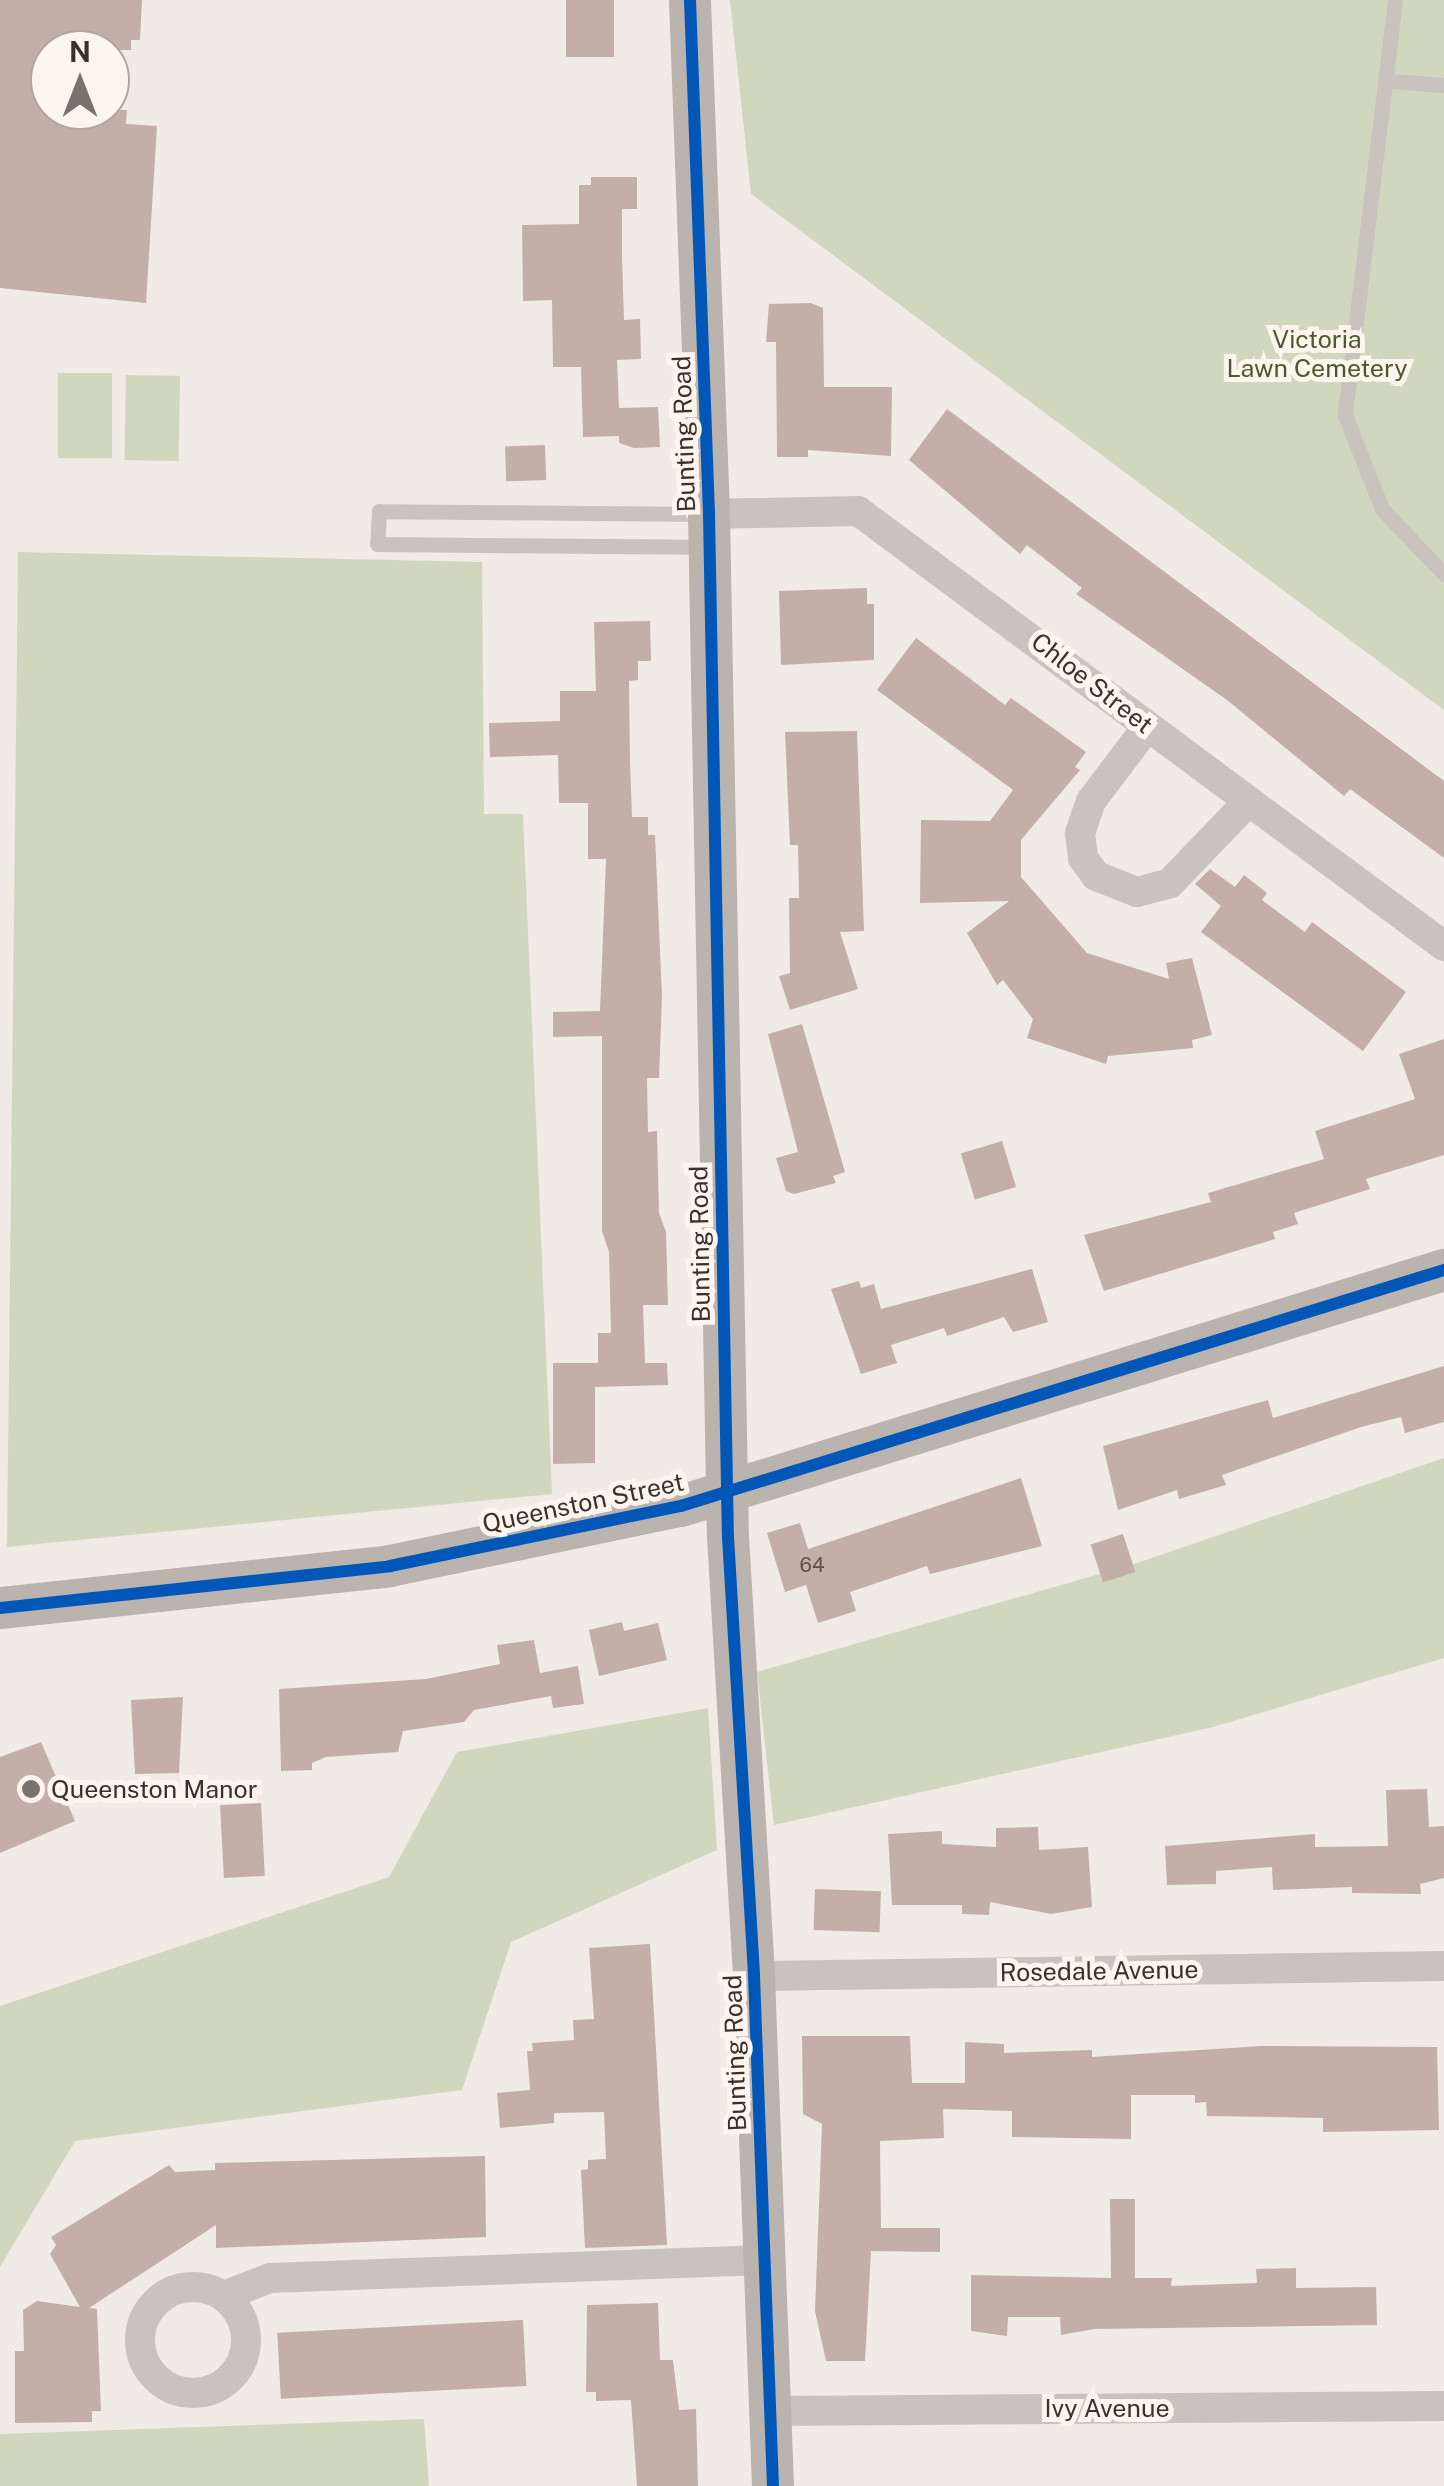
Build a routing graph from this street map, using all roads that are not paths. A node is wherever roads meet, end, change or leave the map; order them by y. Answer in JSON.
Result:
{"nodes":[{"id":1,"x":690,"y":0,"type":"edge"},
{"id":2,"x":1395,"y":0,"type":"edge"},
{"id":3,"x":1390,"y":81,"type":"junction"},
{"id":4,"x":1444,"y":85,"type":"edge"},
{"id":5,"x":709,"y":531,"type":"junction"},
{"id":6,"x":1444,"y":574,"type":"edge"},
{"id":7,"x":1148,"y":727,"type":"junction"},
{"id":8,"x":1246,"y":803,"type":"junction"},
{"id":9,"x":1444,"y":946,"type":"edge"},
{"id":10,"x":1444,"y":1270,"type":"edge"},
{"id":11,"x":727,"y":1495,"type":"junction"},
{"id":12,"x":0,"y":1608,"type":"edge"},
{"id":13,"x":1444,"y":1966,"type":"edge"},
{"id":14,"x":754,"y":1976,"type":"junction"},
{"id":15,"x":766,"y":2260,"type":"junction"},
{"id":16,"x":224,"y":2296,"type":"dead end"},
{"id":17,"x":1444,"y":2406,"type":"edge"},
{"id":18,"x":770,"y":2411,"type":"junction"},
{"id":19,"x":773,"y":2486,"type":"edge"}],
"edges":[{"from":1,"to":5,"type":"main road","name":"Bunting Road"},
{"from":2,"to":3,"type":"lane"},
{"from":3,"to":4,"type":"lane"},
{"from":3,"to":6,"type":"lane"},
{"from":5,"to":5,"type":"lane"},
{"from":5,"to":7,"type":"street","name":"Chloe Street"},
{"from":5,"to":11,"type":"main road","name":"Bunting Road"},
{"from":7,"to":8,"type":"street","name":"Chloe Street"},
{"from":7,"to":8,"type":"street"},
{"from":8,"to":9,"type":"street","name":"Chloe Street"},
{"from":10,"to":11,"type":"main road","name":"Queenston Street"},
{"from":11,"to":12,"type":"main road","name":"Queenston Street"},
{"from":11,"to":14,"type":"main road","name":"Bunting Road"},
{"from":13,"to":14,"type":"street","name":"Rosedale Avenue"},
{"from":14,"to":15,"type":"main road","name":"Bunting Road"},
{"from":15,"to":16,"type":"street"},
{"from":15,"to":18,"type":"main road","name":"Bunting Road"},
{"from":17,"to":18,"type":"street","name":"Ivy Avenue"},
{"from":18,"to":19,"type":"main road","name":"Bunting Road"}]}
